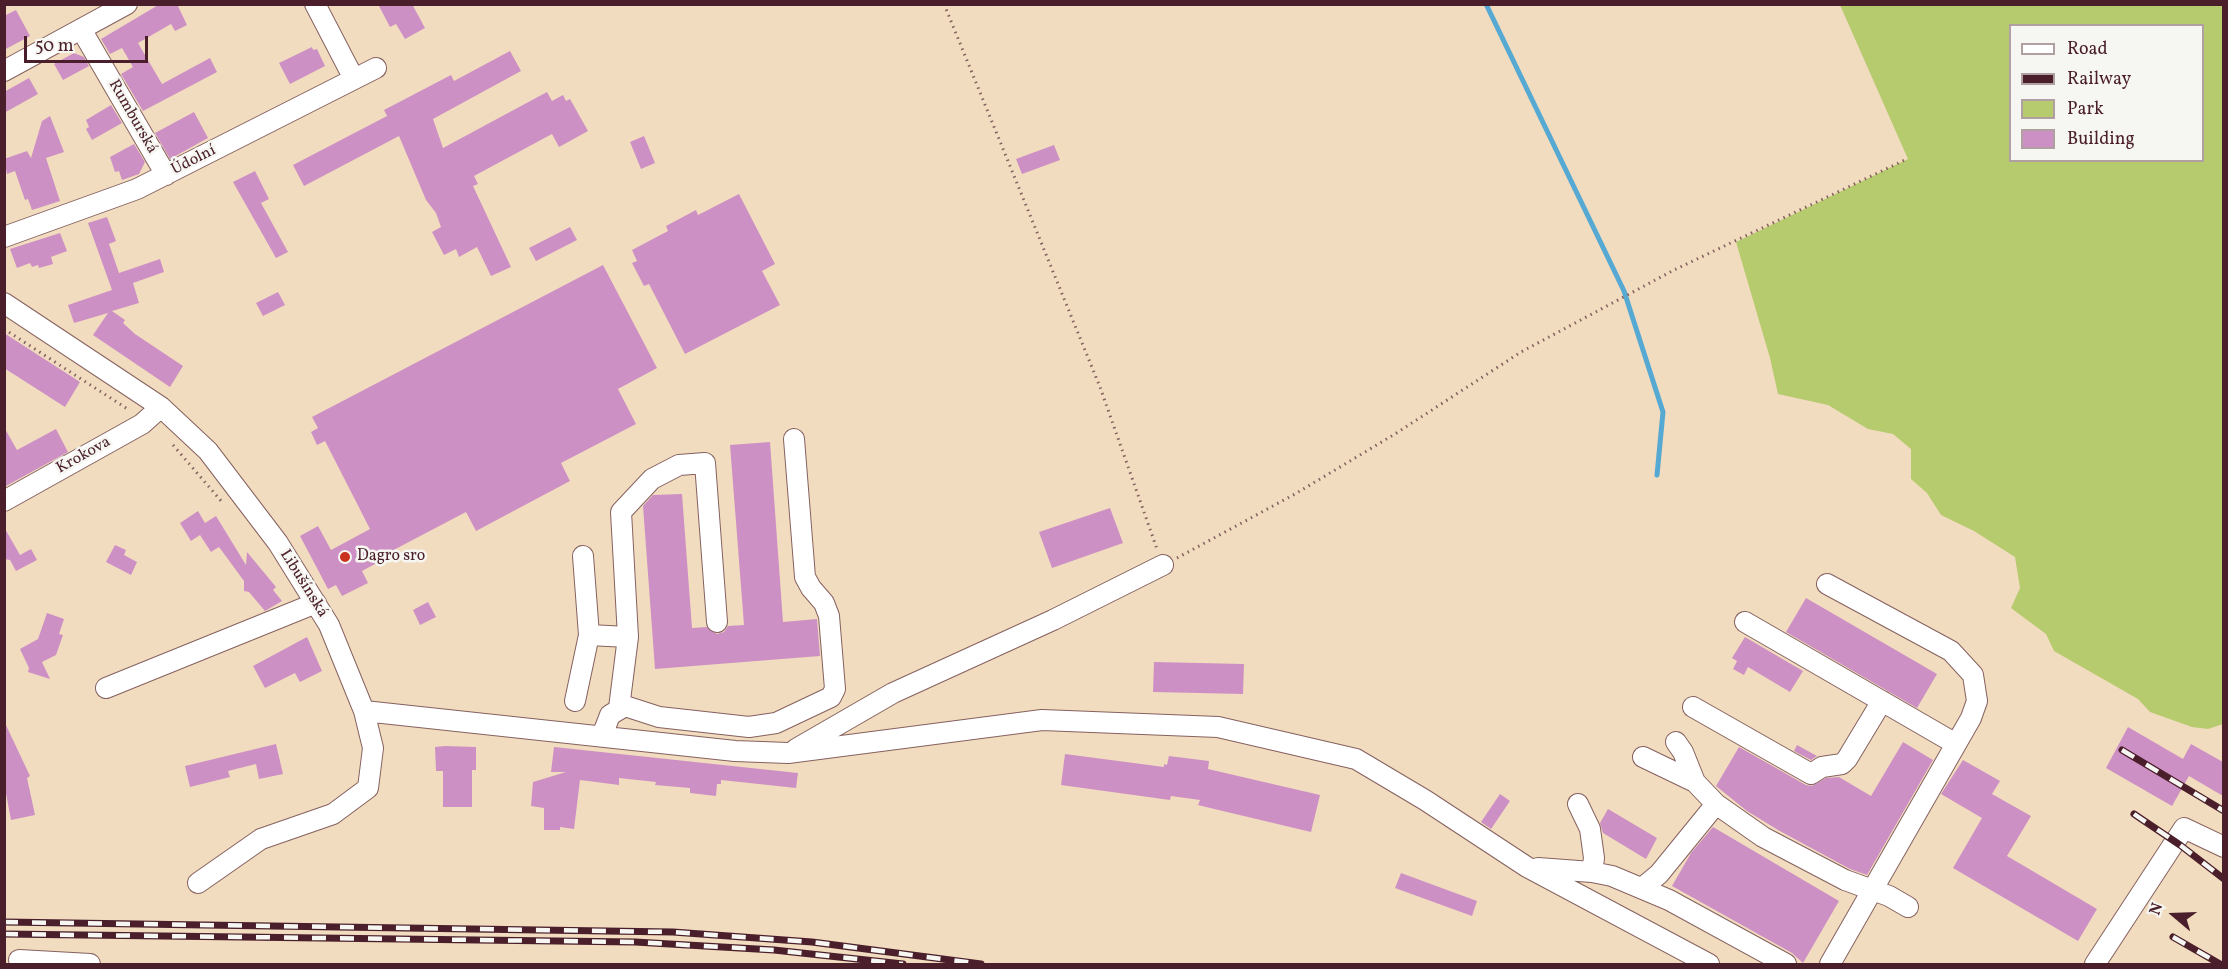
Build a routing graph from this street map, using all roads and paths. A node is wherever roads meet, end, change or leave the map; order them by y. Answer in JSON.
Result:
{"nodes":[{"id":1,"x":127,"y":4,"type":"edge"},
{"id":2,"x":315,"y":4,"type":"edge"},
{"id":3,"x":944,"y":4,"type":"edge"},
{"id":4,"x":81,"y":28,"type":"junction"},
{"id":5,"x":376,"y":68,"type":"dead end"},
{"id":6,"x":4,"y":70,"type":"edge"},
{"id":7,"x":354,"y":79,"type":"junction"},
{"id":8,"x":1906,"y":159,"type":"dead end"},
{"id":9,"x":166,"y":175,"type":"junction"},
{"id":10,"x":4,"y":237,"type":"edge"},
{"id":11,"x":4,"y":303,"type":"edge"},
{"id":12,"x":4,"y":329,"type":"edge"},
{"id":13,"x":161,"y":407,"type":"junction"},
{"id":14,"x":145,"y":421,"type":"junction"},
{"id":15,"x":794,"y":439,"type":"dead end"},
{"id":16,"x":4,"y":501,"type":"edge"},
{"id":17,"x":228,"y":508,"type":"dead end"},
{"id":18,"x":583,"y":556,"type":"dead end"},
{"id":19,"x":1163,"y":565,"type":"junction"},
{"id":20,"x":1827,"y":584,"type":"dead end"},
{"id":21,"x":316,"y":603,"type":"junction"},
{"id":22,"x":717,"y":622,"type":"dead end"},
{"id":23,"x":1745,"y":622,"type":"dead end"},
{"id":24,"x":589,"y":635,"type":"junction"},
{"id":25,"x":628,"y":637,"type":"junction"},
{"id":26,"x":106,"y":688,"type":"dead end"},
{"id":27,"x":575,"y":701,"type":"dead end"},
{"id":28,"x":1882,"y":701,"type":"junction"},
{"id":29,"x":1693,"y":707,"type":"dead end"},
{"id":30,"x":620,"y":708,"type":"junction"},
{"id":31,"x":364,"y":711,"type":"junction"},
{"id":32,"x":602,"y":736,"type":"junction"},
{"id":33,"x":1676,"y":742,"type":"dead end"},
{"id":34,"x":1956,"y":744,"type":"junction"},
{"id":35,"x":788,"y":753,"type":"junction"},
{"id":36,"x":1643,"y":757,"type":"dead end"},
{"id":37,"x":1695,"y":782,"type":"junction"},
{"id":38,"x":1578,"y":804,"type":"dead end"},
{"id":39,"x":1716,"y":804,"type":"junction"},
{"id":40,"x":2223,"y":847,"type":"edge"},
{"id":41,"x":1527,"y":867,"type":"junction"},
{"id":42,"x":1592,"y":872,"type":"junction"},
{"id":43,"x":198,"y":883,"type":"dead end"},
{"id":44,"x":1642,"y":888,"type":"junction"},
{"id":45,"x":1872,"y":891,"type":"junction"},
{"id":46,"x":1908,"y":907,"type":"dead end"},
{"id":47,"x":19,"y":960,"type":"dead end"},
{"id":48,"x":90,"y":964,"type":"edge"},
{"id":49,"x":1709,"y":964,"type":"edge"},
{"id":50,"x":1786,"y":964,"type":"edge"},
{"id":51,"x":1830,"y":964,"type":"edge"},
{"id":52,"x":2095,"y":964,"type":"edge"}],
"edges":[{"from":1,"to":4,"type":"street"},
{"from":2,"to":7,"type":"street"},
{"from":3,"to":19,"type":"path"},
{"from":4,"to":6,"type":"street"},
{"from":4,"to":9,"type":"street","name":"Rumburská"},
{"from":5,"to":7,"type":"street","name":"Údolní"},
{"from":7,"to":9,"type":"street","name":"Údolní"},
{"from":8,"to":19,"type":"path"},
{"from":9,"to":10,"type":"street","name":"Údolní"},
{"from":11,"to":13,"type":"street","name":"Libušínská"},
{"from":12,"to":14,"type":"path"},
{"from":13,"to":14,"type":"street","name":"Krokova"},
{"from":13,"to":21,"type":"street","name":"Libušínská"},
{"from":14,"to":16,"type":"street","name":"Krokova"},
{"from":14,"to":17,"type":"path"},
{"from":15,"to":30,"type":"street"},
{"from":18,"to":24,"type":"street"},
{"from":19,"to":35,"type":"street"},
{"from":20,"to":34,"type":"street"},
{"from":21,"to":26,"type":"street"},
{"from":21,"to":31,"type":"street","name":"Libušínská"},
{"from":22,"to":25,"type":"street"},
{"from":23,"to":28,"type":"street"},
{"from":24,"to":25,"type":"street"},
{"from":24,"to":27,"type":"street"},
{"from":25,"to":30,"type":"street"},
{"from":28,"to":29,"type":"street"},
{"from":28,"to":34,"type":"street"},
{"from":30,"to":32,"type":"street"},
{"from":31,"to":32,"type":"street"},
{"from":31,"to":43,"type":"street","name":"Libušínská"},
{"from":32,"to":35,"type":"street"},
{"from":33,"to":37,"type":"street"},
{"from":34,"to":45,"type":"street"},
{"from":35,"to":41,"type":"street"},
{"from":36,"to":37,"type":"street"},
{"from":37,"to":39,"type":"street"},
{"from":38,"to":42,"type":"street"},
{"from":39,"to":44,"type":"street"},
{"from":39,"to":45,"type":"street"},
{"from":40,"to":52,"type":"street"},
{"from":41,"to":42,"type":"street"},
{"from":41,"to":49,"type":"street"},
{"from":42,"to":44,"type":"street"},
{"from":44,"to":50,"type":"street"},
{"from":45,"to":46,"type":"street"},
{"from":45,"to":51,"type":"street"},
{"from":47,"to":48,"type":"street"}]}
